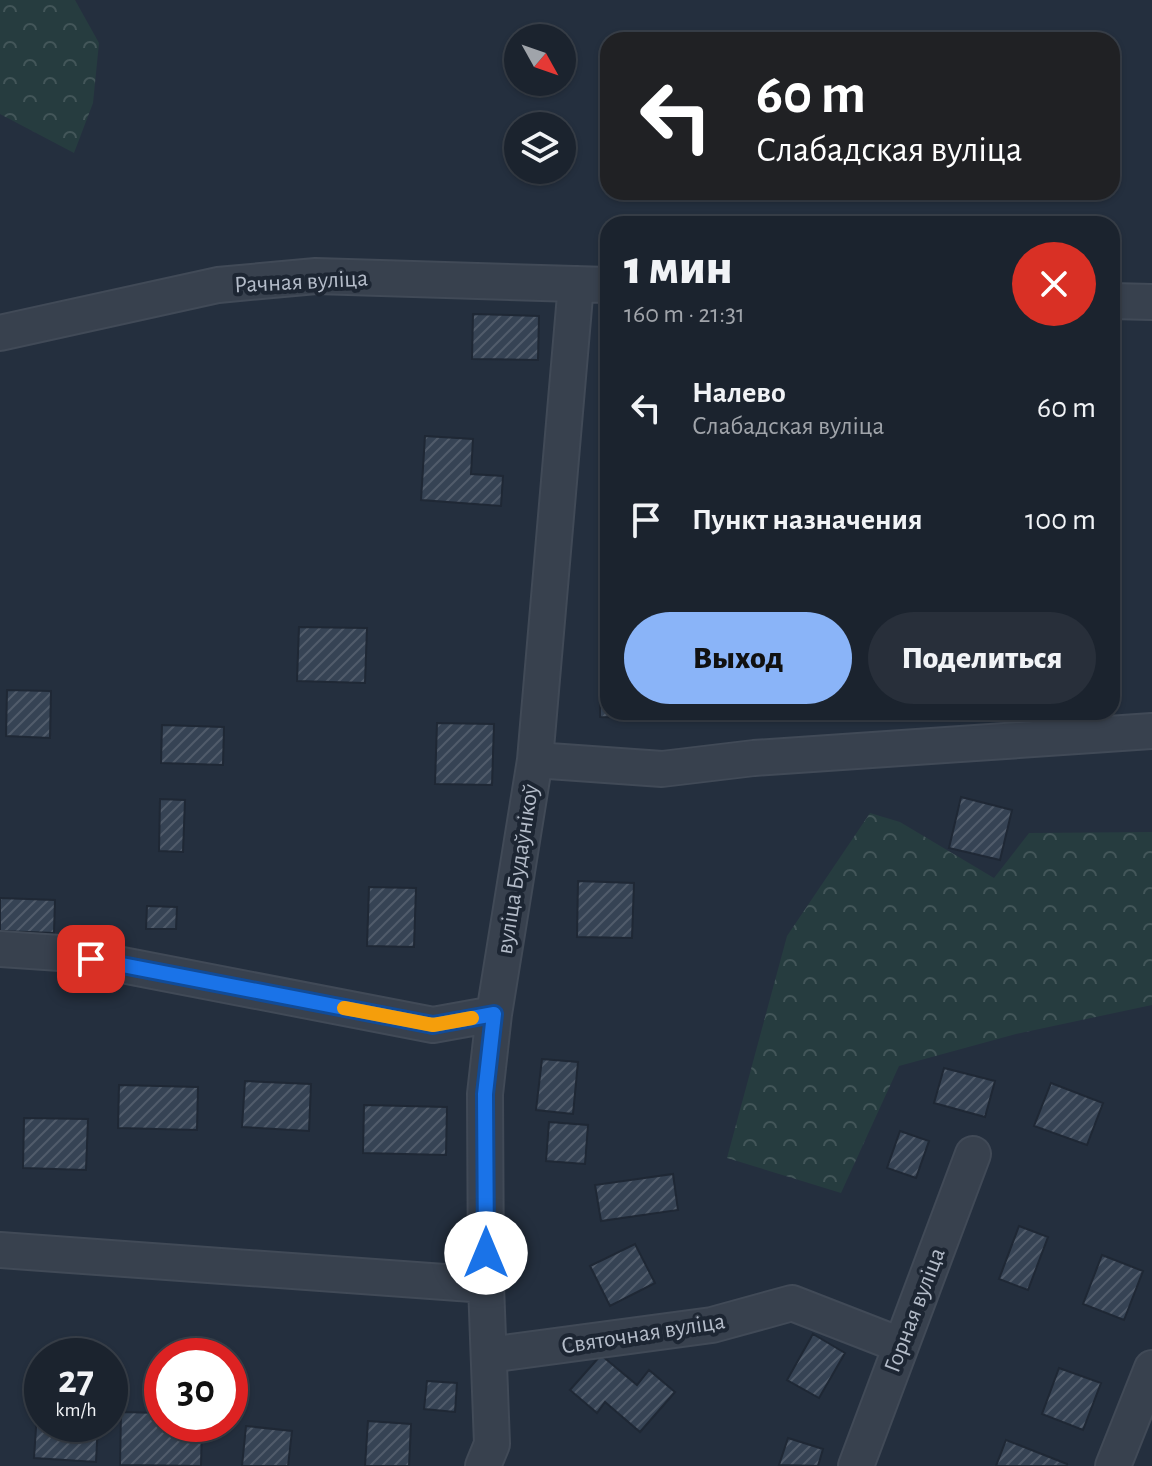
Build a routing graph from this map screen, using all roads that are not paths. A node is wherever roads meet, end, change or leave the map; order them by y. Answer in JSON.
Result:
{"nodes":[{"id":1,"x":592,"y":284,"type":"edge"},
{"id":2,"x":1120,"y":301,"type":"edge"},
{"id":3,"x":1152,"y":302,"type":"edge"},
{"id":4,"x":0,"y":333,"type":"edge"},
{"id":5,"x":1152,"y":731,"type":"edge"},
{"id":6,"x":535,"y":760,"type":"junction"},
{"id":7,"x":0,"y":949,"type":"edge"},
{"id":8,"x":494,"y":1014,"type":"junction"},
{"id":9,"x":973,"y":1154,"type":"dead end"},
{"id":10,"x":0,"y":1250,"type":"edge"},
{"id":11,"x":486,"y":1285,"type":"junction"},
{"id":12,"x":900,"y":1345,"type":"junction"},
{"id":13,"x":489,"y":1355,"type":"junction"},
{"id":14,"x":1152,"y":1368,"type":"edge"},
{"id":15,"x":483,"y":1466,"type":"edge"},
{"id":16,"x":856,"y":1466,"type":"edge"},
{"id":17,"x":1113,"y":1466,"type":"edge"}],
"edges":[{"from":1,"to":4,"type":"street","name":"Рачная вуліца"},
{"from":1,"to":6,"type":"street"},
{"from":2,"to":3,"type":"street"},
{"from":5,"to":6,"type":"street","name":"вуліца Будаўнікоў"},
{"from":6,"to":8,"type":"street","name":"вуліца Будаўнікоў"},
{"from":7,"to":8,"type":"street"},
{"from":8,"to":11,"type":"street","name":"вуліца Будаўнікоў"},
{"from":9,"to":12,"type":"street","name":"Горная вуліца"},
{"from":10,"to":11,"type":"street"},
{"from":11,"to":13,"type":"street","name":"вуліца Будаўнікоў"},
{"from":12,"to":13,"type":"street","name":"Святочная вуліца"},
{"from":12,"to":16,"type":"street","name":"Горная вуліца"},
{"from":13,"to":15,"type":"street"},
{"from":14,"to":17,"type":"street"}]}
